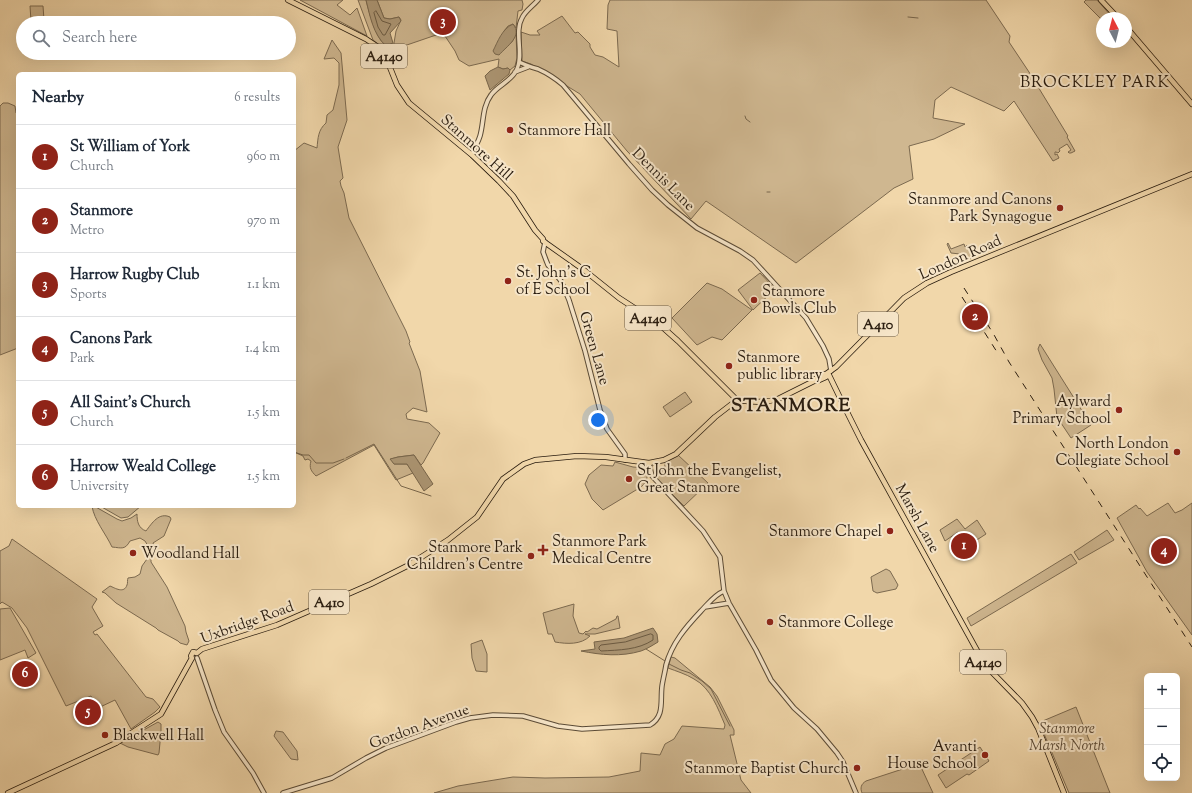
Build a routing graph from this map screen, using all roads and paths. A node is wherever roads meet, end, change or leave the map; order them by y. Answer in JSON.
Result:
{"nodes":[{"id":1,"x":288,"y":0,"type":"edge"},
{"id":2,"x":538,"y":0,"type":"edge"},
{"id":3,"x":1102,"y":0,"type":"edge"},
{"id":4,"x":1113,"y":12,"type":"edge"},
{"id":5,"x":1132,"y":34,"type":"edge"},
{"id":6,"x":519,"y":62,"type":"junction"},
{"id":7,"x":528,"y":67,"type":"junction"},
{"id":8,"x":515,"y":72,"type":"junction"},
{"id":9,"x":1192,"y":104,"type":"edge"},
{"id":10,"x":472,"y":155,"type":"junction"},
{"id":11,"x":1192,"y":174,"type":"edge"},
{"id":12,"x":544,"y":241,"type":"junction"},
{"id":13,"x":829,"y":373,"type":"junction"},
{"id":14,"x":821,"y":379,"type":"junction"},
{"id":15,"x":814,"y":381,"type":"junction"},
{"id":16,"x":832,"y":382,"type":"junction"},
{"id":17,"x":737,"y":400,"type":"junction"},
{"id":18,"x":625,"y":460,"type":"junction"},
{"id":19,"x":649,"y":463,"type":"junction"},
{"id":20,"x":724,"y":591,"type":"junction"},
{"id":21,"x":729,"y":603,"type":"junction"},
{"id":22,"x":705,"y":607,"type":"junction"},
{"id":23,"x":196,"y":656,"type":"junction"},
{"id":24,"x":8,"y":793,"type":"edge"},
{"id":25,"x":264,"y":793,"type":"edge"},
{"id":26,"x":283,"y":793,"type":"edge"},
{"id":27,"x":856,"y":793,"type":"edge"},
{"id":28,"x":1064,"y":793,"type":"edge"}],
"edges":[{"from":1,"to":10,"type":"main road","name":"Stanmore Hill","number":"A4140"},
{"from":2,"to":6,"type":"street"},
{"from":3,"to":4,"type":"main road"},
{"from":5,"to":9,"type":"main road"},
{"from":6,"to":7,"type":"street","name":"Dennis Lane"},
{"from":6,"to":8,"type":"street"},
{"from":7,"to":8,"type":"street"},
{"from":7,"to":13,"type":"street","name":"Dennis Lane"},
{"from":8,"to":10,"type":"street"},
{"from":10,"to":12,"type":"main road","name":"Stanmore Hill","number":"A4140"},
{"from":11,"to":13,"type":"main road","name":"London Road","number":"A410"},
{"from":12,"to":17,"type":"main road","name":"Stanmore Hill","number":"A4140"},
{"from":12,"to":18,"type":"street","name":"Green Lane"},
{"from":13,"to":14,"type":"main road","number":"A410"},
{"from":13,"to":15,"type":"main road","number":"A410"},
{"from":13,"to":16,"type":"main road","name":"Marsh Lane","number":"A4140"},
{"from":14,"to":15,"type":"main road","number":"A410"},
{"from":14,"to":16,"type":"main road"},
{"from":15,"to":17,"type":"main road","number":"A410"},
{"from":16,"to":28,"type":"main road","name":"Marsh Lane","number":"A4140"},
{"from":17,"to":19,"type":"main road","name":"Uxbridge Road","number":"A410"},
{"from":18,"to":19,"type":"main road","name":"Uxbridge Road","number":"A410"},
{"from":18,"to":23,"type":"main road","name":"Uxbridge Road","number":"A410"},
{"from":19,"to":20,"type":"street"},
{"from":20,"to":21,"type":"street"},
{"from":20,"to":22,"type":"street","name":"Gordon Avenue"},
{"from":21,"to":22,"type":"street"},
{"from":21,"to":27,"type":"street"},
{"from":22,"to":26,"type":"street","name":"Gordon Avenue"},
{"from":23,"to":24,"type":"main road","name":"Uxbridge Road"},
{"from":23,"to":25,"type":"street"}]}
